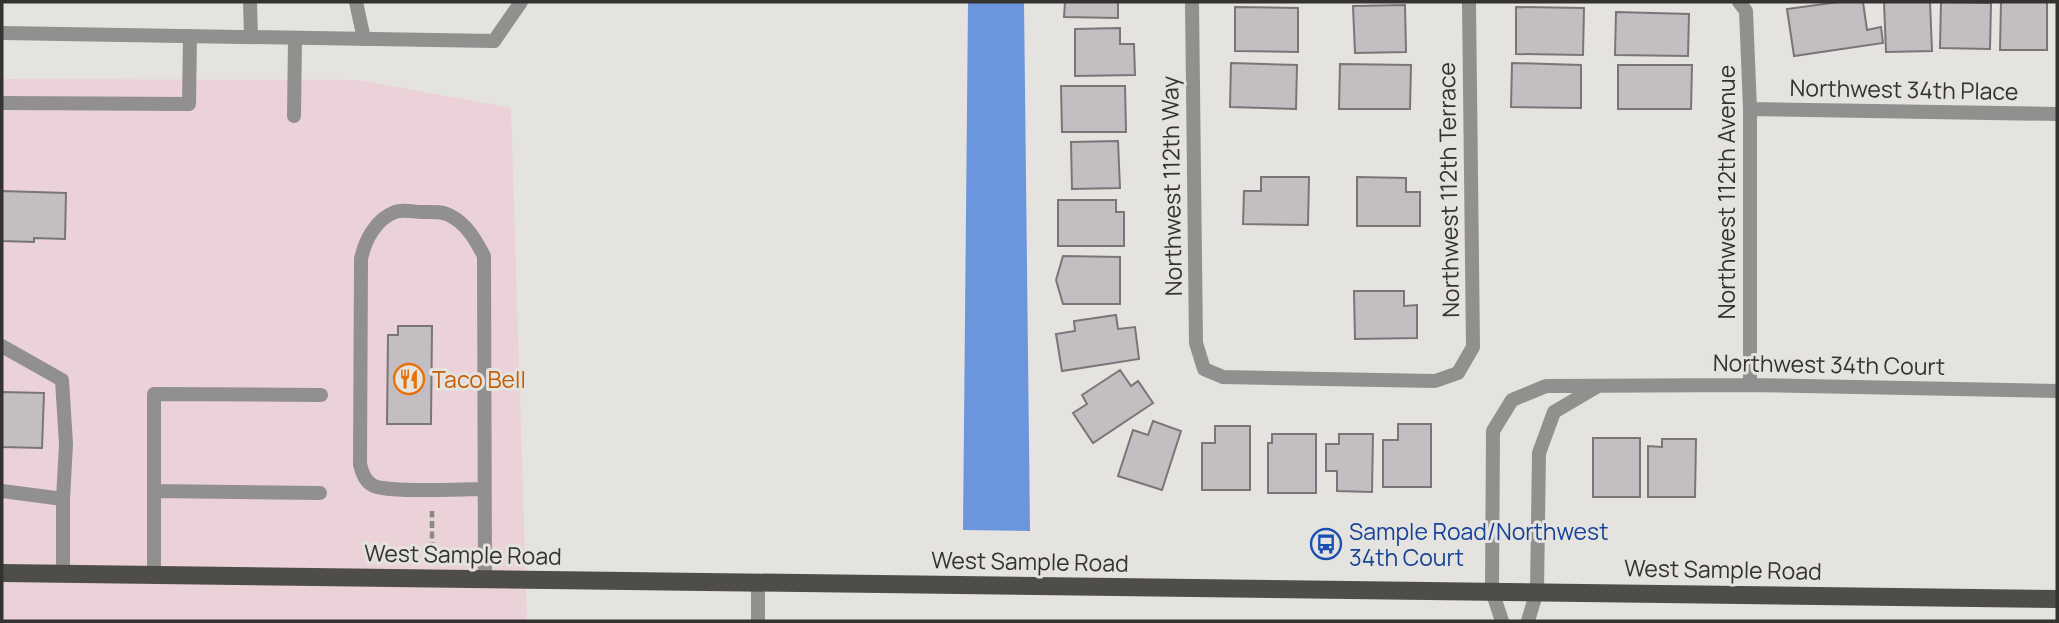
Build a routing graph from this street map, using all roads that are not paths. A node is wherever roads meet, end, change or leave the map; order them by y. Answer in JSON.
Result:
{"nodes":[{"id":1,"x":250,"y":2,"type":"edge"},
{"id":2,"x":356,"y":2,"type":"edge"},
{"id":3,"x":521,"y":2,"type":"edge"},
{"id":4,"x":1192,"y":2,"type":"edge"},
{"id":5,"x":1469,"y":2,"type":"edge"},
{"id":6,"x":1739,"y":2,"type":"edge"},
{"id":7,"x":2,"y":33,"type":"edge"},
{"id":8,"x":190,"y":36,"type":"junction"},
{"id":9,"x":251,"y":37,"type":"junction"},
{"id":10,"x":295,"y":38,"type":"junction"},
{"id":11,"x":364,"y":39,"type":"junction"},
{"id":12,"x":2,"y":103,"type":"edge"},
{"id":13,"x":1750,"y":109,"type":"junction"},
{"id":14,"x":2057,"y":114,"type":"edge"},
{"id":15,"x":294,"y":116,"type":"dead end"},
{"id":16,"x":2,"y":346,"type":"edge"},
{"id":17,"x":1458,"y":373,"type":"joint"},
{"id":18,"x":1750,"y":385,"type":"junction"},
{"id":19,"x":1599,"y":386,"type":"junction"},
{"id":20,"x":2057,"y":391,"type":"edge"},
{"id":21,"x":321,"y":395,"type":"dead end"},
{"id":22,"x":484,"y":489,"type":"junction"},
{"id":23,"x":2,"y":491,"type":"edge"},
{"id":24,"x":154,"y":491,"type":"junction"},
{"id":25,"x":320,"y":494,"type":"dead end"},
{"id":26,"x":63,"y":499,"type":"junction"},
{"id":27,"x":2,"y":573,"type":"edge"},
{"id":28,"x":63,"y":574,"type":"junction"},
{"id":29,"x":153,"y":575,"type":"junction"},
{"id":30,"x":485,"y":578,"type":"junction"},
{"id":31,"x":758,"y":583,"type":"junction"},
{"id":32,"x":1492,"y":591,"type":"junction"},
{"id":33,"x":1537,"y":591,"type":"junction"},
{"id":34,"x":2057,"y":598,"type":"edge"},
{"id":35,"x":758,"y":621,"type":"edge"},
{"id":36,"x":1502,"y":621,"type":"edge"},
{"id":37,"x":1528,"y":621,"type":"edge"}],
"edges":[{"from":1,"to":9,"type":"street"},
{"from":2,"to":11,"type":"street"},
{"from":3,"to":11,"type":"street"},
{"from":4,"to":17,"type":"street","name":"Northwest 112th Way"},
{"from":5,"to":17,"type":"street","name":"Northwest 112th Terrace"},
{"from":6,"to":13,"type":"street","name":"Northwest 112th Avenue"},
{"from":7,"to":8,"type":"street"},
{"from":8,"to":9,"type":"street"},
{"from":8,"to":12,"type":"street"},
{"from":9,"to":10,"type":"street"},
{"from":10,"to":11,"type":"street"},
{"from":10,"to":15,"type":"street"},
{"from":13,"to":14,"type":"street","name":"Northwest 34th Place"},
{"from":13,"to":18,"type":"street","name":"Northwest 112th Avenue"},
{"from":16,"to":26,"type":"street"},
{"from":18,"to":19,"type":"street","name":"Northwest 34th Court"},
{"from":18,"to":20,"type":"street","name":"Northwest 34th Court"},
{"from":19,"to":32,"type":"street","name":"Northwest 34th Court"},
{"from":19,"to":33,"type":"street","name":"Northwest 34th Court"},
{"from":21,"to":24,"type":"street"},
{"from":22,"to":22,"type":"street"},
{"from":22,"to":30,"type":"street"},
{"from":23,"to":26,"type":"street"},
{"from":24,"to":25,"type":"street"},
{"from":24,"to":29,"type":"street"},
{"from":26,"to":28,"type":"street"},
{"from":27,"to":28,"type":"main road","name":"West Sample Road"},
{"from":28,"to":29,"type":"main road","name":"West Sample Road"},
{"from":29,"to":30,"type":"main road","name":"West Sample Road"},
{"from":30,"to":31,"type":"main road","name":"West Sample Road"},
{"from":31,"to":32,"type":"main road","name":"West Sample Road"},
{"from":31,"to":35,"type":"street"},
{"from":32,"to":33,"type":"main road","name":"West Sample Road"},
{"from":32,"to":36,"type":"street","name":"Northwest 34th Court"},
{"from":33,"to":34,"type":"main road","name":"West Sample Road"},
{"from":33,"to":37,"type":"street","name":"Northwest 34th Court"}]}
